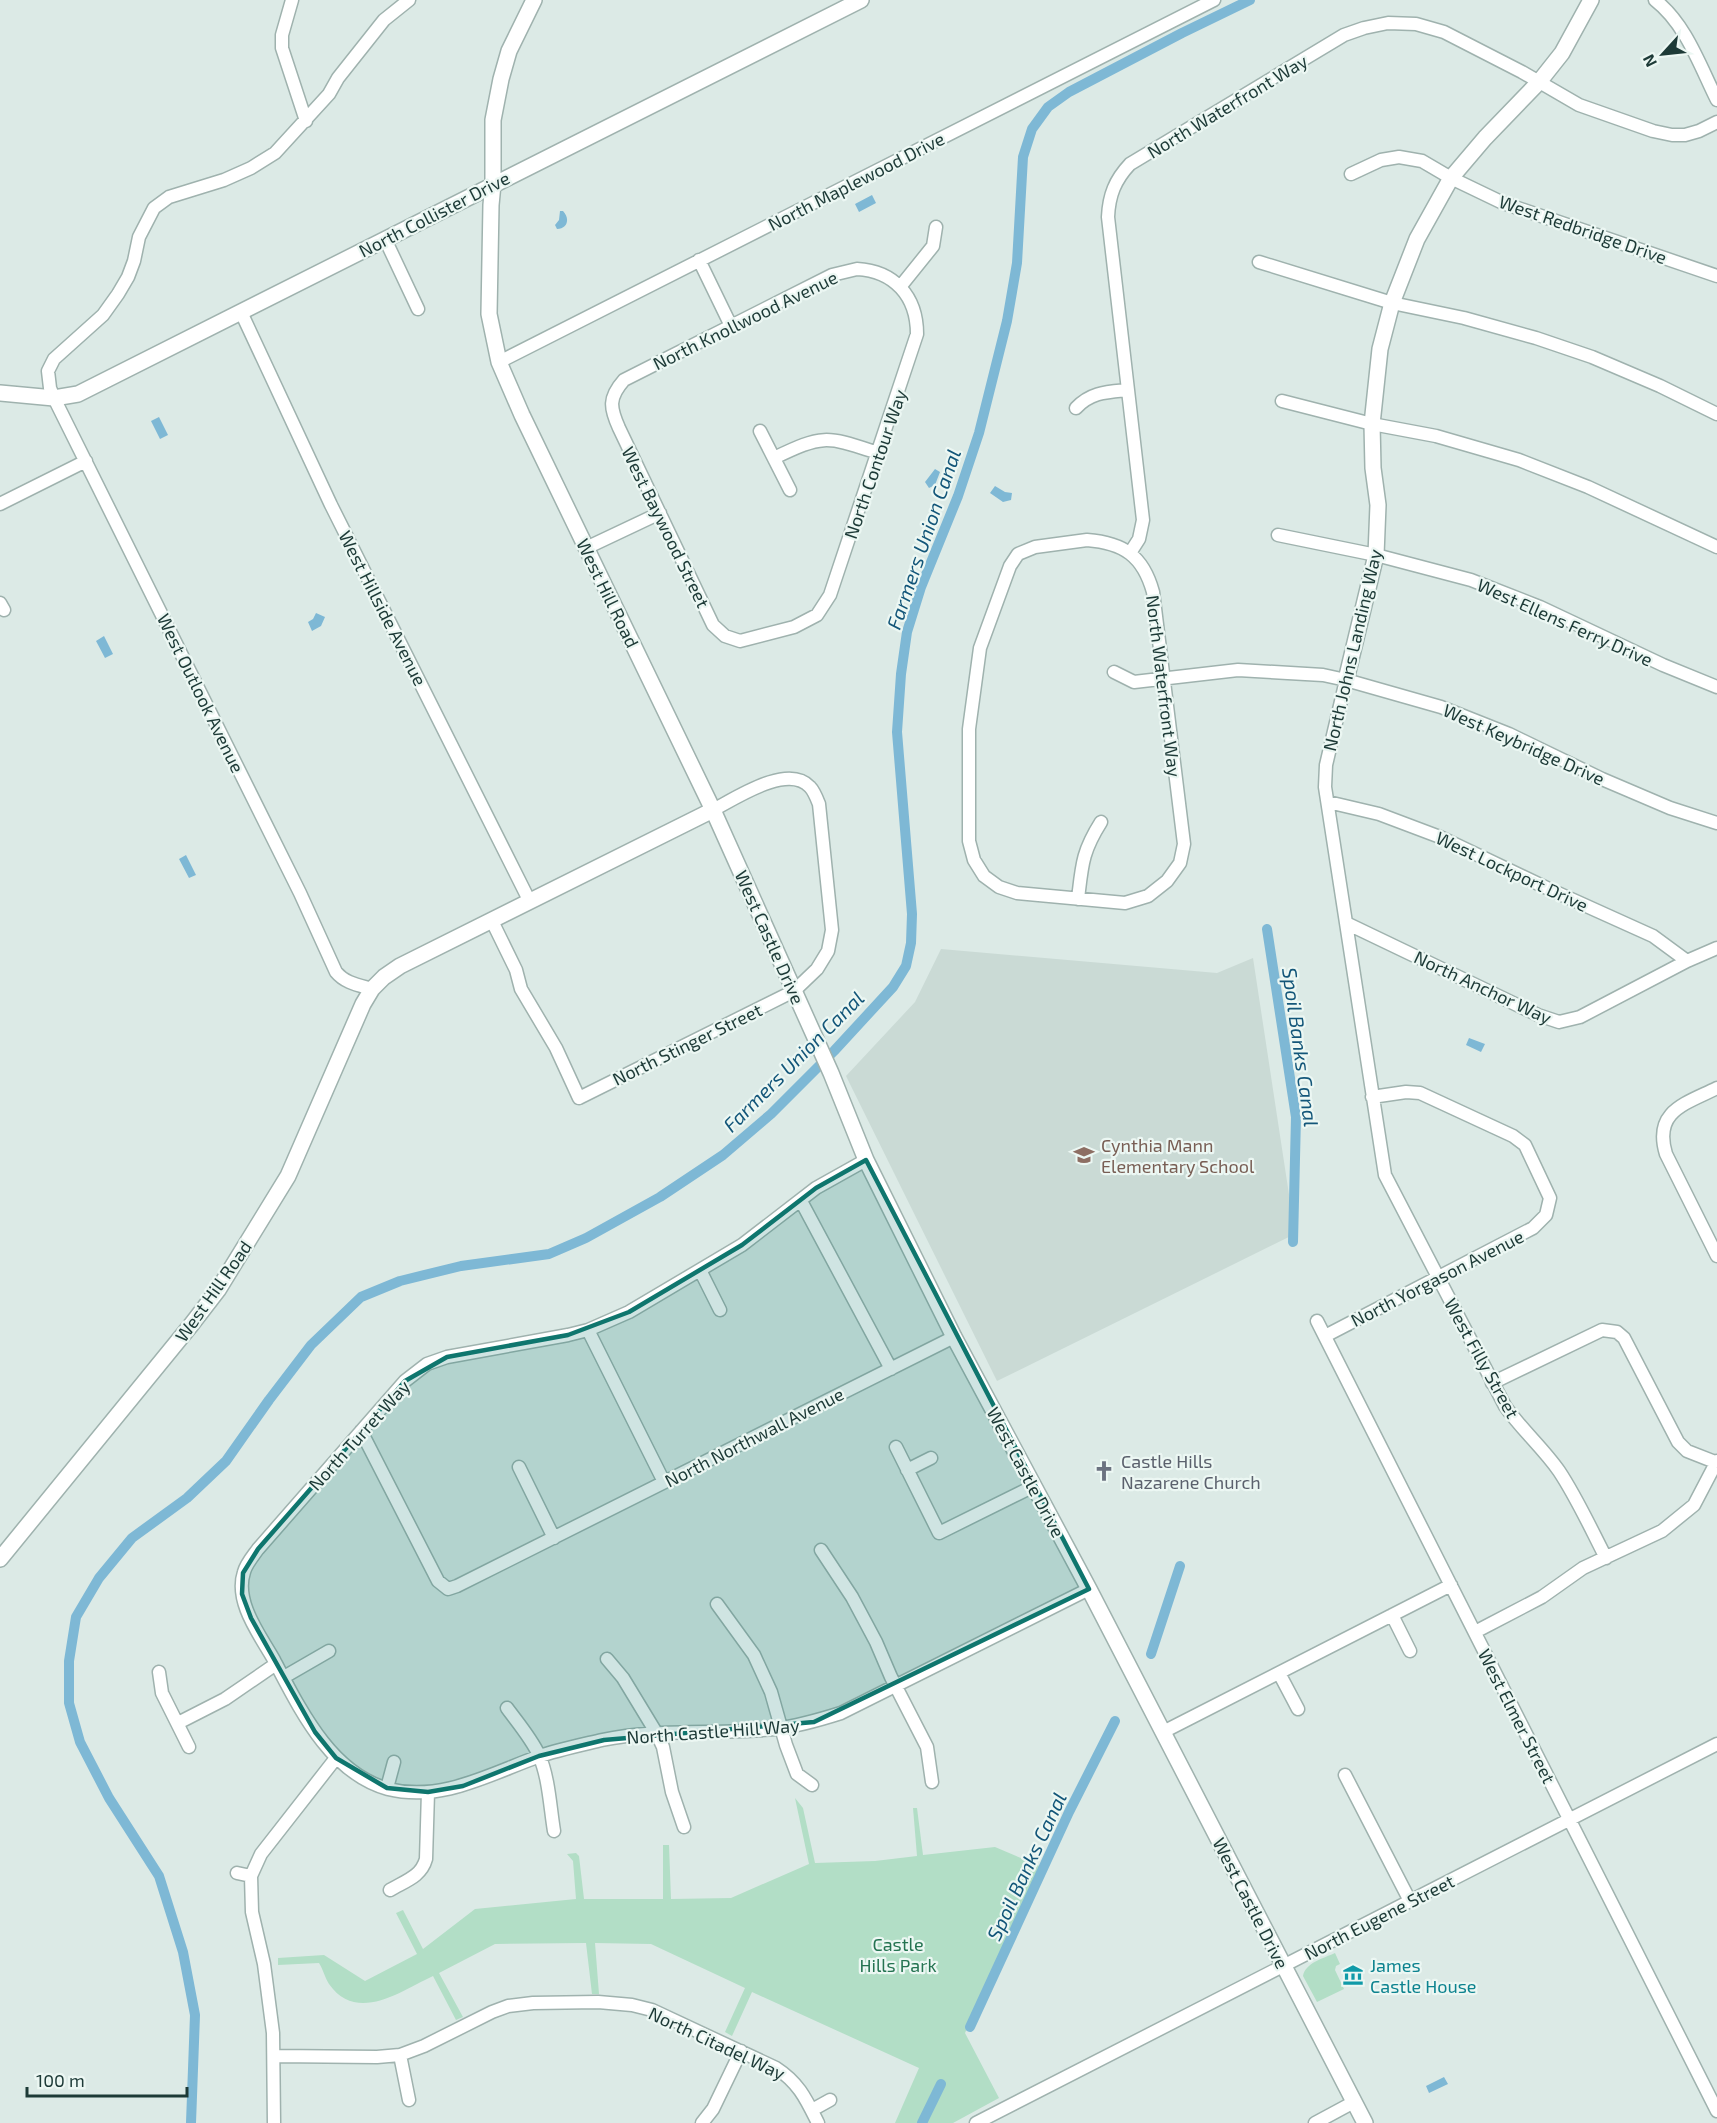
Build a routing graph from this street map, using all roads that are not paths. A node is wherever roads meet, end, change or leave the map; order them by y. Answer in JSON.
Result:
{"nodes":[{"id":1,"x":292,"y":0,"type":"edge"},
{"id":2,"x":409,"y":0,"type":"edge"},
{"id":3,"x":534,"y":0,"type":"edge"},
{"id":4,"x":861,"y":0,"type":"edge"},
{"id":5,"x":1214,"y":0,"type":"edge"},
{"id":6,"x":1591,"y":0,"type":"edge"},
{"id":7,"x":1655,"y":0,"type":"edge"},
{"id":8,"x":1539,"y":82,"type":"junction"},
{"id":9,"x":1717,"y":100,"type":"edge"},
{"id":10,"x":306,"y":121,"type":"junction"},
{"id":11,"x":1717,"y":122,"type":"edge"},
{"id":12,"x":1351,"y":174,"type":"dead end"},
{"id":13,"x":1451,"y":178,"type":"junction"},
{"id":14,"x":494,"y":184,"type":"junction"},
{"id":15,"x":936,"y":227,"type":"dead end"},
{"id":16,"x":385,"y":239,"type":"junction"},
{"id":17,"x":699,"y":260,"type":"junction"},
{"id":18,"x":1259,"y":261,"type":"dead end"},
{"id":19,"x":1717,"y":276,"type":"edge"},
{"id":20,"x":900,"y":287,"type":"junction"},
{"id":21,"x":1392,"y":303,"type":"junction"},
{"id":22,"x":418,"y":309,"type":"dead end"},
{"id":23,"x":241,"y":312,"type":"junction"},
{"id":24,"x":731,"y":326,"type":"junction"},
{"id":25,"x":498,"y":362,"type":"junction"},
{"id":26,"x":1128,"y":390,"type":"junction"},
{"id":27,"x":0,"y":393,"type":"edge"},
{"id":28,"x":54,"y":398,"type":"junction"},
{"id":29,"x":1282,"y":401,"type":"dead end"},
{"id":30,"x":1076,"y":408,"type":"dead end"},
{"id":31,"x":612,"y":413,"type":"joint"},
{"id":32,"x":1717,"y":414,"type":"edge"},
{"id":33,"x":1372,"y":424,"type":"junction"},
{"id":34,"x":760,"y":431,"type":"dead end"},
{"id":35,"x":878,"y":453,"type":"junction"},
{"id":36,"x":774,"y":458,"type":"junction"},
{"id":37,"x":86,"y":461,"type":"junction"},
{"id":38,"x":790,"y":490,"type":"dead end"},
{"id":39,"x":0,"y":504,"type":"edge"},
{"id":40,"x":660,"y":513,"type":"junction"},
{"id":41,"x":1278,"y":535,"type":"dead end"},
{"id":42,"x":1717,"y":547,"type":"edge"},
{"id":43,"x":586,"y":548,"type":"junction"},
{"id":44,"x":1130,"y":553,"type":"junction"},
{"id":45,"x":1376,"y":555,"type":"junction"},
{"id":46,"x":725,"y":636,"type":"joint"},
{"id":47,"x":1114,"y":672,"type":"dead end"},
{"id":48,"x":1164,"y":679,"type":"junction"},
{"id":49,"x":1346,"y":680,"type":"junction"},
{"id":50,"x":1717,"y":687,"type":"edge"},
{"id":51,"x":1328,"y":802,"type":"junction"},
{"id":52,"x":713,"y":810,"type":"junction"},
{"id":53,"x":1101,"y":822,"type":"dead end"},
{"id":54,"x":1717,"y":823,"type":"edge"},
{"id":55,"x":1078,"y":899,"type":"junction"},
{"id":56,"x":530,"y":902,"type":"junction"},
{"id":57,"x":492,"y":921,"type":"junction"},
{"id":58,"x":1346,"y":923,"type":"junction"},
{"id":59,"x":1717,"y":948,"type":"edge"},
{"id":60,"x":1687,"y":961,"type":"junction"},
{"id":61,"x":372,"y":989,"type":"junction"},
{"id":62,"x":795,"y":991,"type":"junction"},
{"id":63,"x":1717,"y":1088,"type":"edge"},
{"id":64,"x":1372,"y":1097,"type":"junction"},
{"id":65,"x":866,"y":1160,"type":"junction"},
{"id":66,"x":801,"y":1201,"type":"junction"},
{"id":67,"x":1717,"y":1256,"type":"edge"},
{"id":68,"x":700,"y":1270,"type":"junction"},
{"id":69,"x":1437,"y":1278,"type":"junction"},
{"id":70,"x":720,"y":1310,"type":"dead end"},
{"id":71,"x":1317,"y":1321,"type":"dead end"},
{"id":72,"x":588,"y":1330,"type":"junction"},
{"id":73,"x":1325,"y":1336,"type":"junction"},
{"id":74,"x":954,"y":1337,"type":"junction"},
{"id":75,"x":891,"y":1369,"type":"junction"},
{"id":76,"x":1492,"y":1383,"type":"junction"},
{"id":77,"x":361,"y":1431,"type":"junction"},
{"id":78,"x":897,"y":1447,"type":"dead end"},
{"id":79,"x":931,"y":1458,"type":"dead end"},
{"id":80,"x":1716,"y":1461,"type":"edge"},
{"id":81,"x":519,"y":1467,"type":"dead end"},
{"id":82,"x":907,"y":1470,"type":"junction"},
{"id":83,"x":664,"y":1482,"type":"junction"},
{"id":84,"x":1034,"y":1486,"type":"junction"},
{"id":85,"x":554,"y":1538,"type":"junction"},
{"id":86,"x":821,"y":1550,"type":"dead end"},
{"id":87,"x":1606,"y":1558,"type":"junction"},
{"id":88,"x":0,"y":1559,"type":"edge"},
{"id":89,"x":1451,"y":1585,"type":"junction"},
{"id":90,"x":1089,"y":1589,"type":"junction"},
{"id":91,"x":717,"y":1604,"type":"dead end"},
{"id":92,"x":1392,"y":1615,"type":"junction"},
{"id":93,"x":1475,"y":1632,"type":"junction"},
{"id":94,"x":329,"y":1651,"type":"dead end"},
{"id":95,"x":1410,"y":1651,"type":"dead end"},
{"id":96,"x":607,"y":1659,"type":"dead end"},
{"id":97,"x":276,"y":1664,"type":"junction"},
{"id":98,"x":159,"y":1672,"type":"dead end"},
{"id":99,"x":1279,"y":1673,"type":"junction"},
{"id":100,"x":284,"y":1677,"type":"junction"},
{"id":101,"x":895,"y":1686,"type":"junction"},
{"id":102,"x":507,"y":1708,"type":"dead end"},
{"id":103,"x":1298,"y":1709,"type":"dead end"},
{"id":104,"x":178,"y":1723,"type":"junction"},
{"id":105,"x":782,"y":1728,"type":"junction"},
{"id":106,"x":1163,"y":1732,"type":"junction"},
{"id":107,"x":657,"y":1734,"type":"junction"},
{"id":108,"x":1717,"y":1744,"type":"edge"},
{"id":109,"x":189,"y":1748,"type":"dead end"},
{"id":110,"x":539,"y":1756,"type":"junction"},
{"id":111,"x":336,"y":1758,"type":"junction"},
{"id":112,"x":394,"y":1762,"type":"dead end"},
{"id":113,"x":1345,"y":1775,"type":"dead end"},
{"id":114,"x":932,"y":1782,"type":"dead end"},
{"id":115,"x":812,"y":1785,"type":"dead end"},
{"id":116,"x":387,"y":1788,"type":"junction"},
{"id":117,"x":428,"y":1792,"type":"junction"},
{"id":118,"x":1569,"y":1820,"type":"junction"},
{"id":119,"x":684,"y":1827,"type":"dead end"},
{"id":120,"x":554,"y":1831,"type":"dead end"},
{"id":121,"x":237,"y":1873,"type":"dead end"},
{"id":122,"x":251,"y":1876,"type":"junction"},
{"id":123,"x":390,"y":1890,"type":"dead end"},
{"id":124,"x":1410,"y":1901,"type":"junction"},
{"id":125,"x":1284,"y":1965,"type":"junction"},
{"id":126,"x":741,"y":2051,"type":"junction"},
{"id":127,"x":400,"y":2055,"type":"junction"},
{"id":128,"x":275,"y":2056,"type":"junction"},
{"id":129,"x":410,"y":2100,"type":"dead end"},
{"id":130,"x":830,"y":2100,"type":"dead end"},
{"id":131,"x":1354,"y":2102,"type":"junction"},
{"id":132,"x":812,"y":2110,"type":"junction"},
{"id":133,"x":1717,"y":2111,"type":"edge"},
{"id":134,"x":274,"y":2123,"type":"edge"},
{"id":135,"x":702,"y":2123,"type":"edge"},
{"id":136,"x":818,"y":2123,"type":"edge"},
{"id":137,"x":976,"y":2123,"type":"edge"},
{"id":138,"x":1315,"y":2123,"type":"edge"},
{"id":139,"x":1365,"y":2123,"type":"edge"}],
"edges":[{"from":1,"to":10,"type":"street"},
{"from":2,"to":10,"type":"street","name":"West Outlook Avenue"},
{"from":3,"to":14,"type":"street","name":"West Hill Road"},
{"from":4,"to":14,"type":"street","name":"North Collister Drive"},
{"from":5,"to":17,"type":"street","name":"North Maplewood Drive"},
{"from":6,"to":8,"type":"street","name":"North Johns Landing Way"},
{"from":7,"to":9,"type":"street"},
{"from":8,"to":11,"type":"street","name":"North Waterfront Way"},
{"from":8,"to":13,"type":"street","name":"North Johns Landing Way"},
{"from":8,"to":26,"type":"street","name":"North Waterfront Way"},
{"from":10,"to":28,"type":"street","name":"West Outlook Avenue"},
{"from":12,"to":13,"type":"street","name":"West Redbridge Drive"},
{"from":13,"to":19,"type":"street","name":"West Redbridge Drive"},
{"from":13,"to":21,"type":"street","name":"North Johns Landing Way"},
{"from":14,"to":16,"type":"street","name":"North Collister Drive"},
{"from":14,"to":25,"type":"street","name":"West Hill Road"},
{"from":15,"to":20,"type":"street"},
{"from":16,"to":22,"type":"street"},
{"from":16,"to":23,"type":"street","name":"North Collister Drive"},
{"from":17,"to":24,"type":"street"},
{"from":17,"to":25,"type":"street","name":"North Maplewood Drive"},
{"from":18,"to":21,"type":"street"},
{"from":20,"to":24,"type":"street","name":"North Knollwood Avenue"},
{"from":20,"to":35,"type":"street","name":"North Contour Way"},
{"from":21,"to":32,"type":"street"},
{"from":21,"to":33,"type":"street","name":"North Johns Landing Way"},
{"from":23,"to":28,"type":"street","name":"North Collister Drive"},
{"from":23,"to":56,"type":"street","name":"West Hillside Avenue"},
{"from":24,"to":31,"type":"street","name":"North Knollwood Avenue"},
{"from":25,"to":43,"type":"street","name":"West Hill Road"},
{"from":26,"to":30,"type":"street"},
{"from":26,"to":44,"type":"street","name":"North Waterfront Way"},
{"from":27,"to":28,"type":"street","name":"North Collister Drive"},
{"from":28,"to":37,"type":"street","name":"West Outlook Avenue"},
{"from":29,"to":33,"type":"street"},
{"from":31,"to":40,"type":"street","name":"West Baywood Street"},
{"from":33,"to":42,"type":"street"},
{"from":33,"to":45,"type":"street","name":"North Johns Landing Way"},
{"from":34,"to":36,"type":"street"},
{"from":35,"to":36,"type":"street"},
{"from":35,"to":46,"type":"street","name":"North Contour Way"},
{"from":36,"to":38,"type":"street"},
{"from":37,"to":39,"type":"street"},
{"from":37,"to":61,"type":"street","name":"West Outlook Avenue"},
{"from":40,"to":43,"type":"street"},
{"from":40,"to":46,"type":"street","name":"West Baywood Street"},
{"from":41,"to":45,"type":"street","name":"West Ellens Ferry Drive"},
{"from":43,"to":52,"type":"street","name":"West Hill Road"},
{"from":44,"to":48,"type":"street","name":"North Waterfront Way"},
{"from":44,"to":55,"type":"street"},
{"from":45,"to":49,"type":"street","name":"North Johns Landing Way"},
{"from":45,"to":50,"type":"street","name":"West Ellens Ferry Drive"},
{"from":47,"to":48,"type":"street","name":"West Keybridge Drive"},
{"from":48,"to":49,"type":"street","name":"West Keybridge Drive"},
{"from":48,"to":55,"type":"street","name":"North Waterfront Way"},
{"from":49,"to":51,"type":"street","name":"North Johns Landing Way"},
{"from":49,"to":54,"type":"street","name":"West Keybridge Drive"},
{"from":51,"to":58,"type":"street","name":"North Johns Landing Way"},
{"from":51,"to":60,"type":"street","name":"West Lockport Drive"},
{"from":52,"to":56,"type":"street","name":"West Hill Road"},
{"from":52,"to":62,"type":"street","name":"West Castle Drive"},
{"from":52,"to":62,"type":"street","name":"North Stinger Street"},
{"from":53,"to":55,"type":"street"},
{"from":56,"to":57,"type":"street","name":"West Hill Road"},
{"from":57,"to":61,"type":"street","name":"West Hill Road"},
{"from":57,"to":62,"type":"street","name":"North Stinger Street"},
{"from":58,"to":60,"type":"street","name":"North Anchor Way"},
{"from":58,"to":64,"type":"street","name":"North Johns Landing Way"},
{"from":59,"to":60,"type":"street","name":"North Anchor Way"},
{"from":61,"to":88,"type":"street","name":"West Hill Road"},
{"from":62,"to":65,"type":"street","name":"West Castle Drive"},
{"from":63,"to":67,"type":"street"},
{"from":64,"to":69,"type":"street","name":"North Johns Landing Way"},
{"from":64,"to":69,"type":"street","name":"North Yorgason Avenue"},
{"from":65,"to":66,"type":"street","name":"North Turret Way"},
{"from":65,"to":74,"type":"street","name":"West Castle Drive"},
{"from":66,"to":68,"type":"street","name":"North Turret Way"},
{"from":66,"to":75,"type":"street"},
{"from":68,"to":70,"type":"street"},
{"from":68,"to":72,"type":"street","name":"North Turret Way"},
{"from":69,"to":73,"type":"street","name":"North Yorgason Avenue"},
{"from":69,"to":76,"type":"street","name":"West Filly Street"},
{"from":71,"to":73,"type":"street","name":"West Elmer Street"},
{"from":72,"to":77,"type":"street","name":"North Turret Way"},
{"from":72,"to":83,"type":"street"},
{"from":73,"to":89,"type":"street","name":"West Elmer Street"},
{"from":74,"to":75,"type":"street","name":"North Northwall Avenue"},
{"from":74,"to":84,"type":"street","name":"West Castle Drive"},
{"from":75,"to":83,"type":"street","name":"North Northwall Avenue"},
{"from":76,"to":80,"type":"street"},
{"from":76,"to":87,"type":"street","name":"West Filly Street"},
{"from":77,"to":85,"type":"street","name":"North Northwall Avenue"},
{"from":77,"to":97,"type":"street","name":"North Turret Way"},
{"from":78,"to":82,"type":"street"},
{"from":79,"to":82,"type":"street"},
{"from":80,"to":87,"type":"street"},
{"from":81,"to":85,"type":"street"},
{"from":82,"to":84,"type":"street"},
{"from":83,"to":85,"type":"street","name":"North Northwall Avenue"},
{"from":84,"to":90,"type":"street","name":"West Castle Drive"},
{"from":86,"to":101,"type":"street"},
{"from":87,"to":93,"type":"street"},
{"from":89,"to":92,"type":"street"},
{"from":89,"to":93,"type":"street","name":"West Elmer Street"},
{"from":90,"to":101,"type":"street","name":"North Castle Hill Way"},
{"from":90,"to":106,"type":"street","name":"West Castle Drive"},
{"from":91,"to":105,"type":"street"},
{"from":92,"to":95,"type":"street"},
{"from":92,"to":99,"type":"street"},
{"from":93,"to":118,"type":"street","name":"West Elmer Street"},
{"from":94,"to":100,"type":"street"},
{"from":96,"to":107,"type":"street"},
{"from":97,"to":100,"type":"street","name":"North Turret Way"},
{"from":97,"to":104,"type":"street"},
{"from":98,"to":104,"type":"street"},
{"from":99,"to":103,"type":"street"},
{"from":99,"to":106,"type":"street"},
{"from":100,"to":111,"type":"street","name":"North Turret Way"},
{"from":101,"to":105,"type":"street","name":"North Castle Hill Way"},
{"from":101,"to":114,"type":"street"},
{"from":102,"to":110,"type":"street"},
{"from":104,"to":109,"type":"street"},
{"from":105,"to":107,"type":"street","name":"North Castle Hill Way"},
{"from":105,"to":115,"type":"street"},
{"from":106,"to":125,"type":"street","name":"West Castle Drive"},
{"from":107,"to":110,"type":"street","name":"North Castle Hill Way"},
{"from":107,"to":119,"type":"street"},
{"from":108,"to":118,"type":"street","name":"North Eugene Street"},
{"from":110,"to":117,"type":"street","name":"North Castle Hill Way"},
{"from":110,"to":120,"type":"street"},
{"from":111,"to":116,"type":"street","name":"North Castle Hill Way"},
{"from":111,"to":122,"type":"street"},
{"from":112,"to":116,"type":"street"},
{"from":113,"to":124,"type":"street"},
{"from":116,"to":117,"type":"street","name":"North Castle Hill Way"},
{"from":117,"to":123,"type":"street"},
{"from":118,"to":124,"type":"street","name":"North Eugene Street"},
{"from":118,"to":133,"type":"street","name":"West Elmer Street"},
{"from":121,"to":122,"type":"street"},
{"from":122,"to":128,"type":"street"},
{"from":124,"to":125,"type":"street","name":"North Eugene Street"},
{"from":125,"to":131,"type":"street","name":"West Castle Drive"},
{"from":125,"to":137,"type":"street","name":"North Eugene Street"},
{"from":126,"to":127,"type":"street","name":"North Citadel Way"},
{"from":126,"to":132,"type":"street","name":"North Citadel Way"},
{"from":126,"to":135,"type":"street"},
{"from":127,"to":128,"type":"street","name":"North Citadel Way"},
{"from":127,"to":129,"type":"street"},
{"from":128,"to":134,"type":"street"},
{"from":130,"to":132,"type":"street"},
{"from":131,"to":138,"type":"street"},
{"from":131,"to":139,"type":"street","name":"West Castle Drive"},
{"from":132,"to":136,"type":"street","name":"North Citadel Way"}]}
